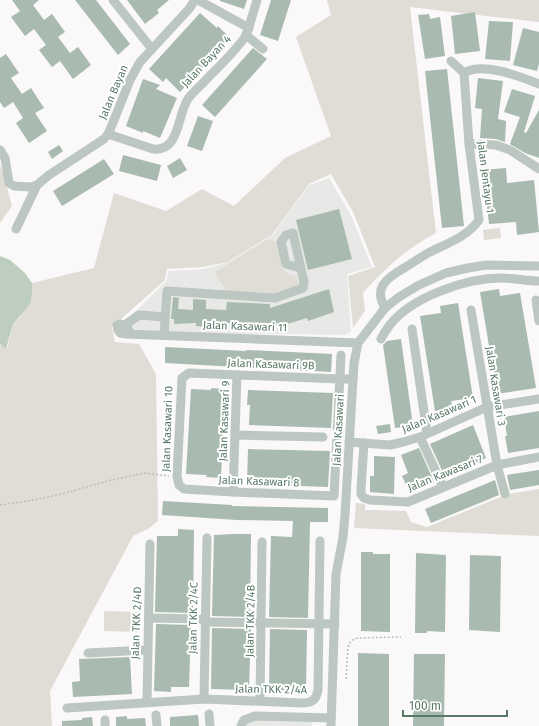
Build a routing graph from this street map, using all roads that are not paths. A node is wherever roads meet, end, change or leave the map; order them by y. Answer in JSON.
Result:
{"nodes":[{"id":1,"x":113,"y":0,"type":"edge"},
{"id":2,"x":196,"y":0,"type":"edge"},
{"id":3,"x":257,"y":0,"type":"edge"},
{"id":4,"x":248,"y":32,"type":"junction"},
{"id":5,"x":263,"y":48,"type":"dead end"},
{"id":6,"x":152,"y":49,"type":"junction"},
{"id":7,"x":451,"y":61,"type":"dead end"},
{"id":8,"x":464,"y":73,"type":"junction"},
{"id":9,"x":539,"y":84,"type":"edge"},
{"id":10,"x":108,"y":134,"type":"junction"},
{"id":11,"x":469,"y":144,"type":"junction"},
{"id":12,"x":0,"y":150,"type":"edge"},
{"id":13,"x":539,"y":169,"type":"edge"},
{"id":14,"x":40,"y":183,"type":"junction"},
{"id":15,"x":16,"y":229,"type":"dead end"},
{"id":16,"x":539,"y":266,"type":"edge"},
{"id":17,"x":300,"y":268,"type":"dead end"},
{"id":18,"x":539,"y":281,"type":"edge"},
{"id":19,"x":536,"y":300,"type":"dead end"},
{"id":20,"x":385,"y":308,"type":"junction"},
{"id":21,"x":471,"y":310,"type":"dead end"},
{"id":22,"x":165,"y":317,"type":"junction"},
{"id":23,"x":539,"y":321,"type":"edge"},
{"id":24,"x":412,"y":329,"type":"dead end"},
{"id":25,"x":164,"y":335,"type":"junction"},
{"id":26,"x":381,"y":339,"type":"dead end"},
{"id":27,"x":358,"y":343,"type":"junction"},
{"id":28,"x":341,"y":355,"type":"dead end"},
{"id":29,"x":189,"y":373,"type":"joint"},
{"id":30,"x":237,"y":375,"type":"junction"},
{"id":31,"x":340,"y":379,"type":"junction"},
{"id":32,"x":353,"y":380,"type":"junction"},
{"id":33,"x":539,"y":399,"type":"edge"},
{"id":34,"x":487,"y":407,"type":"junction"},
{"id":35,"x":236,"y":435,"type":"junction"},
{"id":36,"x":424,"y":435,"type":"junction"},
{"id":37,"x":323,"y":437,"type":"dead end"},
{"id":38,"x":349,"y":442,"type":"junction"},
{"id":39,"x":364,"y":443,"type":"junction"},
{"id":40,"x":539,"y":457,"type":"edge"},
{"id":41,"x":497,"y":465,"type":"junction"},
{"id":42,"x":443,"y":487,"type":"junction"},
{"id":43,"x":184,"y":489,"type":"joint"},
{"id":44,"x":233,"y":492,"type":"junction"},
{"id":45,"x":505,"y":494,"type":"dead end"},
{"id":46,"x":207,"y":538,"type":"dead end"},
{"id":47,"x":320,"y":541,"type":"dead end"},
{"id":48,"x":262,"y":542,"type":"dead end"},
{"id":49,"x":150,"y":544,"type":"dead end"},
{"id":50,"x":149,"y":618,"type":"junction"},
{"id":51,"x":205,"y":620,"type":"junction"},
{"id":52,"x":262,"y":623,"type":"junction"},
{"id":53,"x":318,"y":624,"type":"junction"},
{"id":54,"x":335,"y":624,"type":"junction"},
{"id":55,"x":147,"y":650,"type":"junction"},
{"id":56,"x":88,"y":653,"type":"dead end"},
{"id":57,"x":204,"y":699,"type":"junction"},
{"id":58,"x":260,"y":701,"type":"junction"},
{"id":59,"x":147,"y":702,"type":"junction"},
{"id":60,"x":67,"y":708,"type":"dead end"},
{"id":61,"x":210,"y":714,"type":"dead end"},
{"id":62,"x":156,"y":716,"type":"dead end"},
{"id":63,"x":275,"y":721,"type":"edge"},
{"id":64,"x":315,"y":722,"type":"edge"},
{"id":65,"x":331,"y":722,"type":"edge"},
{"id":66,"x":157,"y":726,"type":"edge"},
{"id":67,"x":210,"y":726,"type":"edge"},
{"id":68,"x":240,"y":726,"type":"edge"}],
"edges":[{"from":1,"to":6,"type":"street"},
{"from":2,"to":4,"type":"street"},
{"from":2,"to":6,"type":"street","name":"Jalan Bayan"},
{"from":3,"to":4,"type":"street","name":"Jalan Bayan 4"},
{"from":4,"to":5,"type":"street"},
{"from":4,"to":10,"type":"street","name":"Jalan Bayan 4"},
{"from":6,"to":10,"type":"street","name":"Jalan Bayan"},
{"from":7,"to":8,"type":"street"},
{"from":8,"to":9,"type":"street"},
{"from":8,"to":11,"type":"street","name":"Jalan Jentayu 1"},
{"from":10,"to":14,"type":"street","name":"Jalan Bayan"},
{"from":11,"to":13,"type":"street"},
{"from":11,"to":20,"type":"street","name":"Jalan Jentayu 1"},
{"from":12,"to":14,"type":"street"},
{"from":14,"to":15,"type":"street"},
{"from":16,"to":20,"type":"street","name":"Jalan Kasawari"},
{"from":17,"to":22,"type":"street"},
{"from":18,"to":26,"type":"street"},
{"from":19,"to":23,"type":"street"},
{"from":20,"to":27,"type":"street","name":"Jalan Kasawari"},
{"from":21,"to":34,"type":"street","name":"Jalan Kasawari 3"},
{"from":22,"to":25,"type":"street"},
{"from":22,"to":25,"type":"street","name":"Jalan Kasawari 11"},
{"from":24,"to":36,"type":"street"},
{"from":25,"to":27,"type":"street","name":"Jalan Kasawari 11"},
{"from":27,"to":32,"type":"street","name":"Jalan Kasawari"},
{"from":28,"to":31,"type":"street"},
{"from":29,"to":30,"type":"street","name":"Jalan Kasawari 9B"},
{"from":29,"to":43,"type":"street","name":"Jalan Kasawari 10"},
{"from":30,"to":31,"type":"street","name":"Jalan Kasawari 9B"},
{"from":30,"to":35,"type":"street","name":"Jalan Kasawari 9"},
{"from":31,"to":32,"type":"street","name":"Jalan Kasawari 9B"},
{"from":31,"to":44,"type":"street","name":"Jalan Kasawari 8"},
{"from":32,"to":38,"type":"street","name":"Jalan Kasawari"},
{"from":33,"to":34,"type":"street","name":"Jalan Kasawari 1"},
{"from":34,"to":36,"type":"street","name":"Jalan Kasawari 1"},
{"from":34,"to":41,"type":"street","name":"Jalan Kasawari 3"},
{"from":35,"to":37,"type":"street"},
{"from":35,"to":44,"type":"street","name":"Jalan Kasawari 9"},
{"from":36,"to":39,"type":"street","name":"Jalan Kasawari 1"},
{"from":36,"to":42,"type":"street"},
{"from":38,"to":39,"type":"street","name":"Jalan Kasawari 1"},
{"from":38,"to":54,"type":"street","name":"Jalan Kasawari"},
{"from":39,"to":42,"type":"street","name":"Jalan Kawasari 7"},
{"from":40,"to":41,"type":"street","name":"Jalan Kawasari 7"},
{"from":41,"to":42,"type":"street","name":"Jalan Kawasari 7"},
{"from":41,"to":45,"type":"street","name":"Jalan Kasawari 3"},
{"from":43,"to":44,"type":"street","name":"Jalan Kasawari 8"},
{"from":46,"to":51,"type":"street","name":"Jalan TKK 2/4C"},
{"from":47,"to":53,"type":"street","name":"Jalan TKK 2/4A"},
{"from":48,"to":52,"type":"street","name":"Jalan TKK 2/4B"},
{"from":49,"to":50,"type":"street","name":"Jalan TKK 2/4D"},
{"from":50,"to":51,"type":"street"},
{"from":50,"to":55,"type":"street","name":"Jalan TKK 2/4D"},
{"from":51,"to":52,"type":"street"},
{"from":51,"to":57,"type":"street","name":"Jalan TKK 2/4C"},
{"from":52,"to":53,"type":"street"},
{"from":52,"to":58,"type":"street","name":"Jalan TKK 2/4B"},
{"from":53,"to":54,"type":"street"},
{"from":53,"to":58,"type":"street","name":"Jalan TKK 2/4A"},
{"from":54,"to":65,"type":"street","name":"Jalan Kasawari"},
{"from":55,"to":56,"type":"street"},
{"from":55,"to":59,"type":"street","name":"Jalan TKK 2/4D"},
{"from":57,"to":58,"type":"street","name":"Jalan TKK 2/4A"},
{"from":57,"to":59,"type":"street","name":"Jalan TKK 2/4A"},
{"from":59,"to":60,"type":"street","name":"Jalan TKK 2/4A"},
{"from":61,"to":67,"type":"street"},
{"from":62,"to":66,"type":"street"},
{"from":63,"to":64,"type":"street"},
{"from":63,"to":68,"type":"street"},
{"from":64,"to":65,"type":"street"}]}
